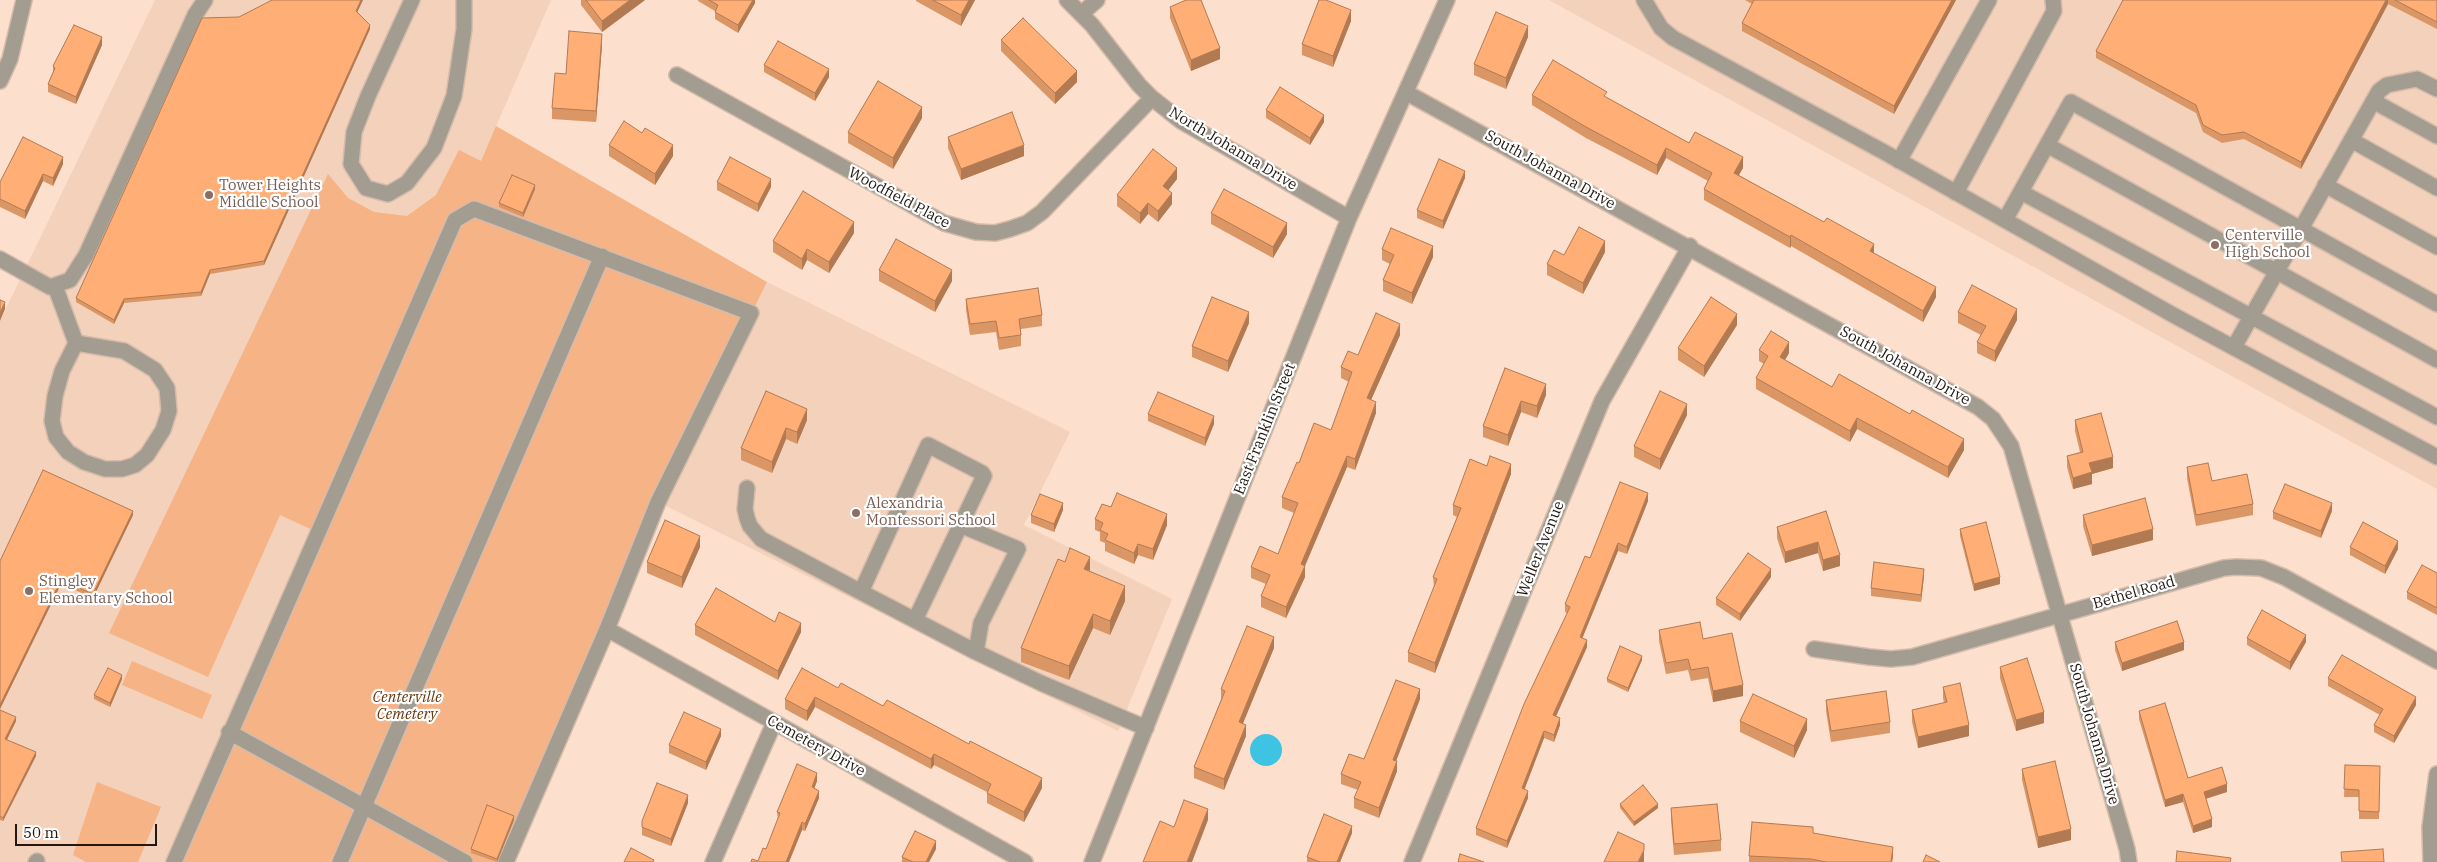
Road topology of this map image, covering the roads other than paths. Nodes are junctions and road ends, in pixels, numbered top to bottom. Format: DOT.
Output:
graph roads {
  1 [pos="24,0"];
  2 [pos="205,0"];
  3 [pos="412,0"];
  4 [pos="464,0"];
  5 [pos="1067,0"];
  6 [pos="1097,0"];
  7 [pos="1447,0"];
  8 [pos="1644,0"];
  9 [pos="1989,0"];
  10 [pos="2053,0"];
  11 [pos="1081,14"];
  12 [pos="677,75"];
  13 [pos="0,81"];
  14 [pos="2437,89"];
  15 [pos="1407,93"];
  16 [pos="1152,98"];
  17 [pos="2373,101"];
  18 [pos="2437,136"];
  19 [pos="2351,140"];
  20 [pos="2048,145"];
  21 [pos="1899,161"];
  22 [pos="2325,185"];
  23 [pos="2437,188"];
  24 [pos="2021,192"];
  25 [pos="1956,193"];
  26 [pos="1349,218"];
  27 [pos="2005,220"];
  28 [pos="2301,230"];
  29 [pos="1690,246"];
  30 [pos="2437,247"];
  31 [pos="602,256"];
  32 [pos="0,259"];
  33 [pos="2277,271"];
  34 [pos="55,286"];
  35 [pos="2437,304"];
  36 [pos="2252,316"];
  37 [pos="76,343"];
  38 [pos="2234,346"];
  39 [pos="2437,360"];
  40 [pos="2437,417"];
  41 [pos="2437,458"];
  42 [pos="746,488"];
  43 [pos="960,525"];
  44 [pos="861,592"];
  45 [pos="2060,614"];
  46 [pos="915,620"];
  47 [pos="607,630"];
  48 [pos="1814,649"];
  49 [pos="976,652"];
  50 [pos="2437,661"];
  51 [pos="774,723"];
  52 [pos="1146,728"];
  53 [pos="229,732"];
  54 [pos="2437,774"];
  55 [pos="364,806"];
  56 [pos="174,862"];
  57 [pos="340,862"];
  58 [pos="465,862"];
  59 [pos="506,862"];
  60 [pos="713,862"];
  61 [pos="1025,862"];
  62 [pos="1092,862"];
  63 [pos="1412,862"];
  64 [pos="2129,862"];
  65 [pos="2431,862"];
  1 -- 13 [label="street"];
  2 -- 34 [label="street"];
  3 -- 4 [label="street"];
  5 -- 11 [label="street, North Johanna Drive"];
  6 -- 11 [label="street"];
  7 -- 15 [label="street, East Franklin Street"];
  8 -- 21 [label="street"];
  9 -- 21 [label="street"];
  10 -- 25 [label="street"];
  11 -- 16 [label="street, North Johanna Drive"];
  12 -- 16 [label="street, Woodfield Place"];
  14 -- 17 [label="street"];
  15 -- 26 [label="street, East Franklin Street"];
  15 -- 29 [label="street, South Johanna Drive"];
  16 -- 26 [label="street, North Johanna Drive"];
  17 -- 18 [label="street"];
  17 -- 19 [label="street"];
  19 -- 22 [label="street"];
  19 -- 23 [label="street"];
  20 -- 24 [label="street"];
  20 -- 28 [label="street"];
  20 -- 33 [label="street"];
  21 -- 25 [label="street"];
  22 -- 28 [label="street"];
  22 -- 30 [label="street"];
  24 -- 27 [label="street"];
  24 -- 36 [label="street"];
  25 -- 27 [label="street"];
  26 -- 52 [label="street, East Franklin Street"];
  27 -- 38 [label="street"];
  28 -- 33 [label="street"];
  28 -- 35 [label="street"];
  29 -- 45 [label="street, South Johanna Drive"];
  29 -- 63 [label="street, Weller Avenue"];
  31 -- 47 [label="street"];
  31 -- 53 [label="street"];
  31 -- 55 [label="street"];
  32 -- 34 [label="street"];
  33 -- 36 [label="street"];
  33 -- 39 [label="street"];
  34 -- 37 [label="street"];
  36 -- 38 [label="street"];
  36 -- 40 [label="street"];
  37 -- 37 [label="street"];
  38 -- 41 [label="street"];
  42 -- 44 [label="street"];
  43 -- 44 [label="street"];
  43 -- 46 [label="street"];
  43 -- 49 [label="street"];
  44 -- 46 [label="street"];
  45 -- 48 [label="street, Bethel Road"];
  45 -- 50 [label="street, Bethel Road"];
  45 -- 64 [label="street, South Johanna Drive"];
  46 -- 49 [label="street"];
  47 -- 51 [label="street, Cemetery Drive"];
  47 -- 59 [label="street"];
  49 -- 52 [label="street"];
  51 -- 60 [label="street"];
  51 -- 61 [label="street, Cemetery Drive"];
  52 -- 62 [label="street, East Franklin Street"];
  53 -- 55 [label="street"];
  53 -- 56 [label="street"];
  54 -- 65 [label="street"];
  55 -- 57 [label="street"];
  55 -- 58 [label="street"];
}
